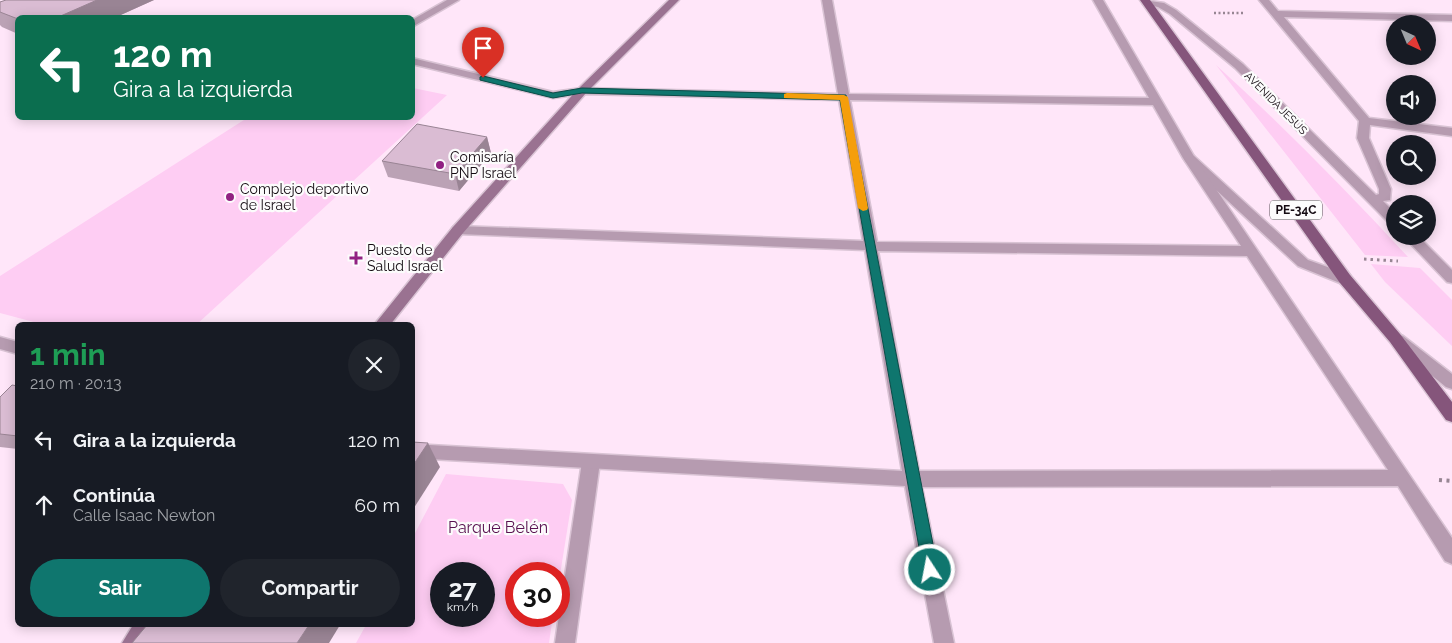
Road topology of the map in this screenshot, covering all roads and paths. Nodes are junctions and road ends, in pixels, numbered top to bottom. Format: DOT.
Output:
graph roads {
  1 [pos="454,0"];
  2 [pos="674,0"];
  3 [pos="827,0"];
  4 [pos="1098,0"];
  5 [pos="1264,0"];
  6 [pos="1145,1"];
  7 [pos="1174,12"];
  8 [pos="1275,14"];
  9 [pos="1452,18"];
  10 [pos="415,22"];
  11 [pos="415,62"];
  12 [pos="582,91"];
  13 [pos="844,97"];
  14 [pos="1158,102"];
  15 [pos="1365,121"];
  16 [pos="1452,132"];
  17 [pos="1189,158"];
  18 [pos="1374,199"];
  19 [pos="1386,211"];
  20 [pos="458,230"];
  21 [pos="1419,245"];
  22 [pos="870,246"];
  23 [pos="1251,251"];
  24 [pos="1358,258"];
  25 [pos="1398,261"];
  26 [pos="1345,278"];
  27 [pos="1452,278"];
  28 [pos="384,322"];
  29 [pos="1395,338"];
  30 [pos="0,343"];
  31 [pos="15,347"];
  32 [pos="1452,382"];
  33 [pos="1452,415"];
  34 [pos="415,452"];
  35 [pos="591,462"];
  36 [pos="912,478"];
  37 [pos="1403,478"];
  38 [pos="1452,555"];
  39 [pos="144,627"];
  40 [pos="132,643"];
  41 [pos="565,643"];
  42 [pos="944,643"];
  1 -- 10 [label="street"];
  2 -- 12 [label="street"];
  3 -- 13 [label="street"];
  4 -- 14 [label="street"];
  5 -- 8 [label="street"];
  6 -- 7 [label="street, AVENIDA JESÚS"];
  6 -- 26 [label="main road, PE-34C"];
  7 -- 8 [label="path"];
  7 -- 18 [label="street, AVENIDA JESÚS"];
  8 -- 9 [label="street"];
  8 -- 15 [label="street"];
  11 -- 12 [label="street"];
  12 -- 13 [label="street"];
  12 -- 20 [label="street"];
  13 -- 14 [label="street"];
  13 -- 22 [label="street"];
  14 -- 17 [label="street"];
  15 -- 16 [label="street"];
  15 -- 18 [label="street"];
  17 -- 23 [label="street"];
  17 -- 26 [label="street"];
  18 -- 19 [label="street, AVENIDA JESÚS"];
  20 -- 22 [label="street"];
  20 -- 28 [label="street"];
  21 -- 27 [label="street"];
  22 -- 23 [label="street"];
  22 -- 36 [label="street"];
  23 -- 37 [label="street"];
  24 -- 25 [label="path"];
  26 -- 29 [label="main road, PE-34C"];
  29 -- 32 [label="street"];
  29 -- 33 [label="main road, PE-34C"];
  30 -- 31 [label="street"];
  34 -- 35 [label="street"];
  35 -- 36 [label="street"];
  35 -- 41 [label="street"];
  36 -- 37 [label="street"];
  36 -- 42 [label="street"];
  37 -- 38 [label="street"];
  39 -- 40 [label="street"];
}
